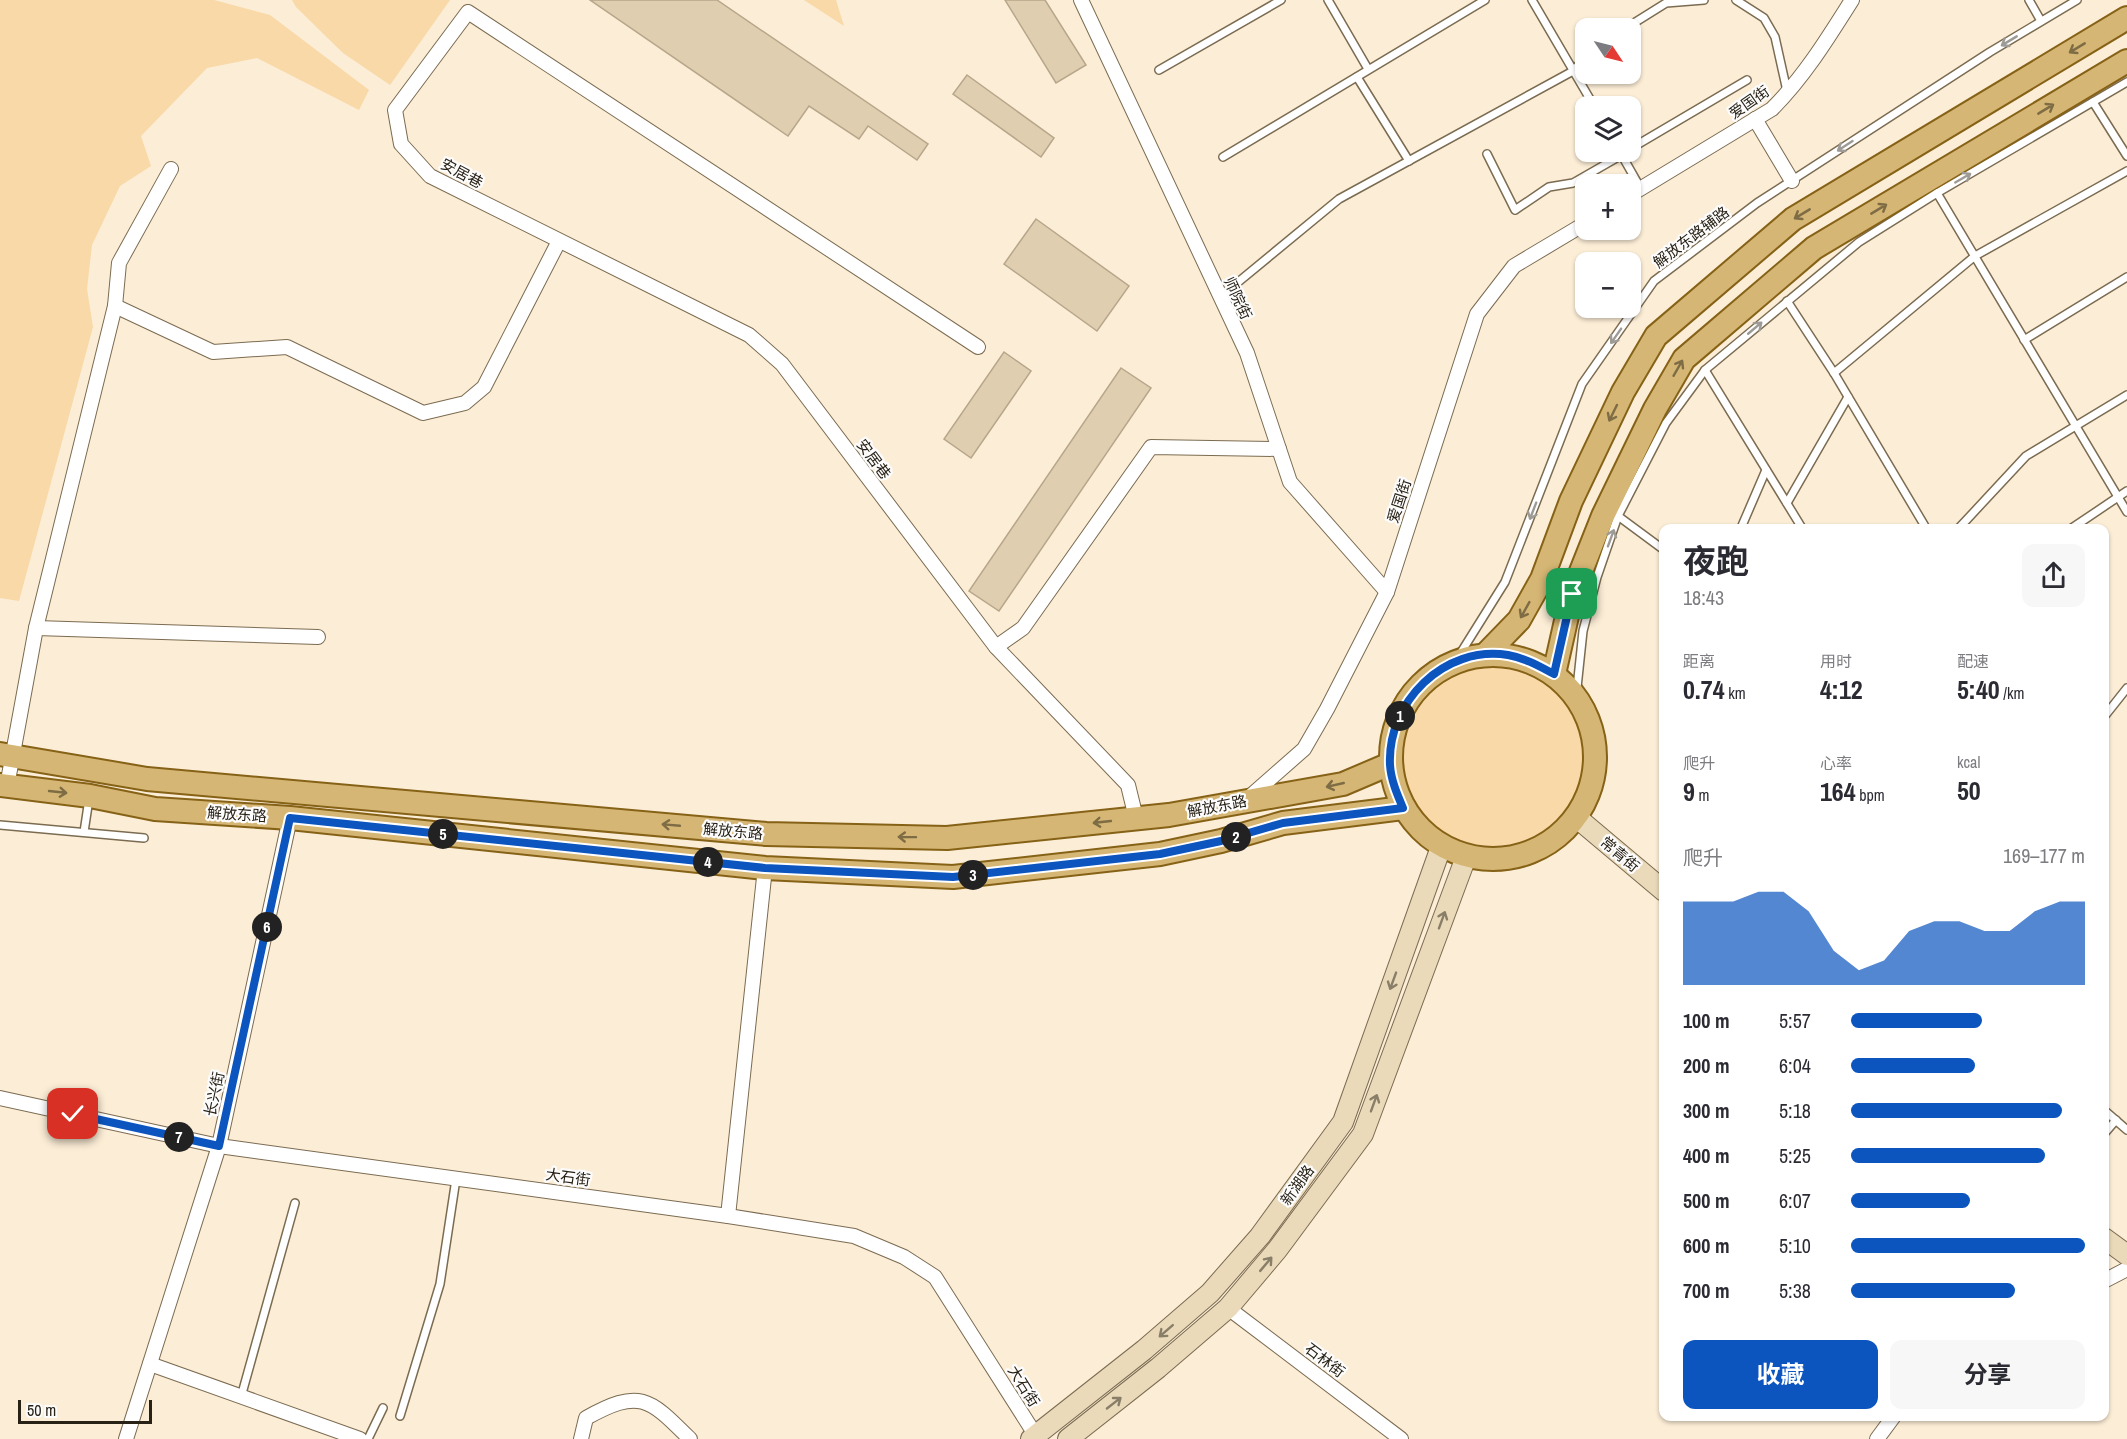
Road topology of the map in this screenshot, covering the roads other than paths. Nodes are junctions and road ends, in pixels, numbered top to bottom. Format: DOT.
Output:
graph roads {
  1 [pos="1081,0"];
  2 [pos="1281,0"];
  3 [pos="1328,0"];
  4 [pos="1485,0"];
  5 [pos="1532,0"];
  6 [pos="1704,0"];
  7 [pos="1736,0"];
  8 [pos="1852,0"];
  9 [pos="2030,0"];
  10 [pos="2077,0"];
  11 [pos="2127,18"];
  12 [pos="1641,19"];
  13 [pos="2042,21"];
  14 [pos="2127,61"];
  15 [pos="1368,69"];
  16 [pos="1159,70"];
  17 [pos="1573,71"];
  18 [pos="1358,77"];
  19 [pos="1747,81"];
  20 [pos="2127,82"];
  21 [pos="1788,93"];
  22 [pos="1588,96"];
  23 [pos="2093,102"];
  24 [pos="1755,119"];
  25 [pos="1641,143"];
  26 [pos="1487,154"];
  27 [pos="2127,156"];
  28 [pos="1223,157"];
  29 [pos="1409,161"];
  30 [pos="1607,162"];
  31 [pos="171,169"];
  32 [pos="2127,171"];
  33 [pos="1792,181"];
  34 [pos="1641,189"];
  35 [pos="1937,193"];
  36 [pos="1575,230"];
  37 [pos="559,241"];
  38 [pos="1975,256"];
  39 [pos="2127,277"];
  40 [pos="1220,297"];
  41 [pos="1787,301"];
  42 [pos="115,306"];
  43 [pos="2024,340"];
  44 [pos="978,347"];
  45 [pos="1705,370"];
  46 [pos="1834,373"];
  47 [pos="2127,395"];
  48 [pos="1848,397"];
  49 [pos="2075,427"];
  50 [pos="1279,449"];
  51 [pos="1766,470"];
  52 [pos="2127,491"];
  53 [pos="2118,497"];
  54 [pos="1787,503"];
  55 [pos="2127,512"];
  56 [pos="1618,516"];
  57 [pos="1744,524"];
  58 [pos="1800,524"];
  59 [pos="1924,524"];
  60 [pos="1963,524"];
  61 [pos="2078,524"];
  62 [pos="1659,546"];
  63 [pos="1387,592"];
  64 [pos="36,628"];
  65 [pos="318,637"];
  66 [pos="996,647"];
  67 [pos="1486,654"];
  68 [pos="1455,662"];
  69 [pos="1554,674"];
  70 [pos="2127,688"];
  71 [pos="1576,697"];
  72 [pos="2109,711"];
  73 [pos="5,755"];
  74 [pos="1390,764"];
  75 [pos="3,786"];
  76 [pos="90,795"];
  77 [pos="1245,801"];
  78 [pos="1403,808"];
  79 [pos="1576,817"];
  80 [pos="290,818"];
  81 [pos="1136,818"];
  82 [pos="0,825"];
  83 [pos="84,832"];
  84 [pos="144,838"];
  85 [pos="1441,847"];
  86 [pos="1466,857"];
  87 [pos="765,868"];
  88 [pos="1659,887"];
  89 [pos="0,1098"];
  90 [pos="2109,1114"];
  91 [pos="2116,1120"];
  92 [pos="2109,1128"];
  93 [pos="2127,1130"];
  94 [pos="219,1146"];
  95 [pos="456,1179"];
  96 [pos="296,1203"];
  97 [pos="728,1216"];
  98 [pos="2109,1242"];
  99 [pos="2127,1255"];
  100 [pos="2127,1269"];
  101 [pos="2109,1278"];
  102 [pos="1228,1308"];
  103 [pos="150,1364"];
  104 [pos="241,1396"];
  105 [pos="383,1408"];
  106 [pos="400,1416"];
  107 [pos="1890,1421"];
  108 [pos="1035,1438"];
  109 [pos="126,1439"];
  110 [pos="360,1439"];
  111 [pos="368,1439"];
  112 [pos="581,1439"];
  113 [pos="690,1439"];
  114 [pos="1068,1439"];
  115 [pos="1401,1439"];
  116 [pos="1877,1439"];
  1 -- 40 [label="street, 师院街"];
  2 -- 16 [label="lane"];
  3 -- 15 [label="lane"];
  4 -- 15 [label="lane"];
  5 -- 17 [label="lane"];
  6 -- 12 [label="lane"];
  7 -- 21 [label="lane"];
  8 -- 21 [label="street, 爱国街"];
  9 -- 13 [label="lane"];
  10 -- 13 [label="lane, 解放东路辅路"];
  11 -- 67 [label="main road, one-way"];
  13 -- 33 [label="lane, 解放东路辅路, one-way"];
  69 -- 14 [label="main road, one-way"];
  15 -- 18 [label="lane"];
  17 -- 22 [label="lane"];
  17 -- 29 [label="lane"];
  18 -- 28 [label="lane"];
  18 -- 29 [label="lane"];
  19 -- 25 [label="lane"];
  20 -- 23 [label="lane"];
  21 -- 24 [label="street, 爱国街"];
  23 -- 27 [label="lane"];
  35 -- 23 [label="lane, one-way"];
  24 -- 33 [label="street"];
  24 -- 34 [label="street, 爱国街"];
  26 -- 30 [label="lane"];
  29 -- 40 [label="lane"];
  31 -- 42 [label="street"];
  32 -- 38 [label="lane"];
  33 -- 68 [label="lane, 解放东路辅路, one-way"];
  35 -- 38 [label="lane"];
  35 -- 41 [label="lane"];
  36 -- 63 [label="street, 爱国街"];
  37 -- 42 [label="street"];
  37 -- 44 [label="street, 安居巷"];
  37 -- 66 [label="street, 安居巷"];
  38 -- 43 [label="lane"];
  38 -- 46 [label="lane"];
  39 -- 43 [label="lane"];
  40 -- 50 [label="street, 师院街"];
  45 -- 41 [label="lane, one-way"];
  41 -- 46 [label="lane"];
  42 -- 64 [label="street"];
  43 -- 49 [label="lane"];
  45 -- 51 [label="lane"];
  45 -- 56 [label="lane"];
  46 -- 48 [label="lane"];
  47 -- 49 [label="lane"];
  48 -- 54 [label="lane"];
  48 -- 59 [label="lane"];
  49 -- 53 [label="lane"];
  49 -- 60 [label="lane"];
  50 -- 63 [label="street, 师院街"];
  50 -- 66 [label="street"];
  51 -- 54 [label="lane"];
  51 -- 57 [label="lane"];
  52 -- 53 [label="lane"];
  53 -- 55 [label="lane"];
  53 -- 61 [label="lane"];
  54 -- 58 [label="lane"];
  56 -- 62 [label="lane"];
  71 -- 56 [label="lane, one-way"];
  63 -- 77 [label="street, 爱国街"];
  64 -- 65 [label="street"];
  64 -- 73 [label="street"];
  66 -- 81 [label="street, 安居巷"];
  67 -- 68 [label="main road"];
  67 -- 69 [label="main road"];
  68 -- 74 [label="main road"];
  69 -- 71 [label="main road"];
  70 -- 72 [label="lane"];
  71 -- 79 [label="main road"];
  73 -- 75 [label="street"];
  81 -- 73 [label="main road, 解放东路, one-way"];
  74 -- 77 [label="main road, 解放东路, one-way"];
  74 -- 78 [label="main road"];
  75 -- 76 [label="main road, 解放东路, one-way"];
  76 -- 80 [label="main road, 解放东路"];
  76 -- 83 [label="lane"];
  77 -- 81 [label="main road, 解放东路"];
  78 -- 85 [label="main road"];
  78 -- 87 [label="main road, 解放东路"];
  79 -- 86 [label="main road"];
  79 -- 88 [label="main road, 常青街"];
  80 -- 87 [label="main road, 解放东路"];
  80 -- 94 [label="street, 长兴街"];
  82 -- 83 [label="lane"];
  83 -- 84 [label="lane"];
  85 -- 86 [label="main road"];
  85 -- 108 [label="main road, 新湖路, one-way"];
  102 -- 86 [label="main road, 新湖路, one-way"];
  87 -- 97 [label="street"];
  89 -- 94 [label="street, 大石街"];
  90 -- 91 [label="lane"];
  91 -- 92 [label="lane"];
  91 -- 93 [label="lane"];
  94 -- 95 [label="street, 大石街"];
  94 -- 103 [label="street, 长兴街"];
  95 -- 97 [label="street, 大石街"];
  95 -- 106 [label="lane"];
  96 -- 104 [label="lane"];
  97 -- 108 [label="street, 大石街"];
  98 -- 99 [label="main road"];
  100 -- 101 [label="street"];
  114 -- 102 [label="main road, 新湖路, one-way"];
  102 -- 115 [label="street, 石林街"];
  103 -- 104 [label="street"];
  103 -- 109 [label="street, 长兴街"];
  104 -- 110 [label="street"];
  105 -- 111 [label="lane"];
  107 -- 116 [label="street"];
  112 -- 113 [label="street"];
}
